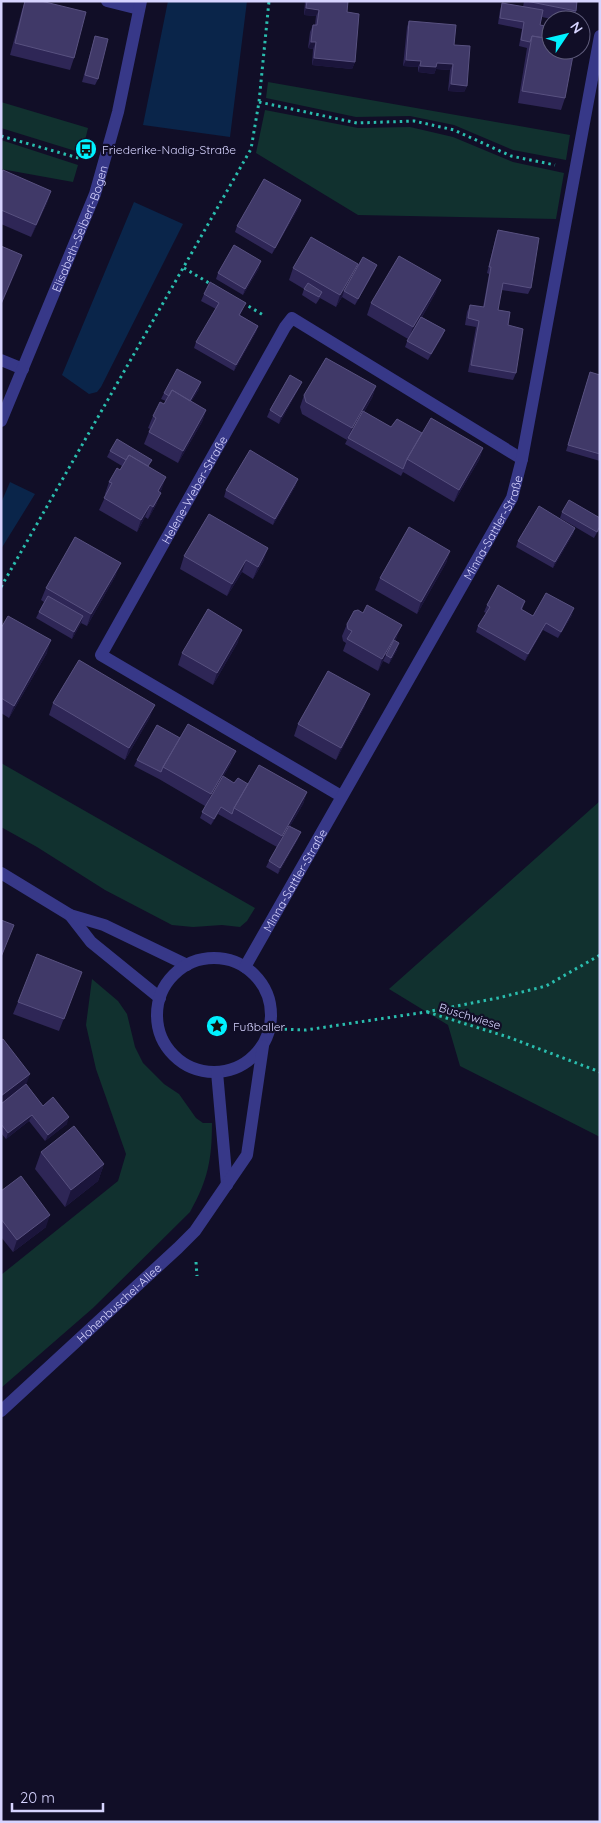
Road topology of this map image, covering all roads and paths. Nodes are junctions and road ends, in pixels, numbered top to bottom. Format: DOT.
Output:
graph roads {
  1 [pos="106,1"];
  2 [pos="269,1"];
  3 [pos="140,5"];
  4 [pos="600,36"];
  5 [pos="259,102"];
  6 [pos="1,136"];
  7 [pos="104,165"];
  8 [pos="576,169"];
  9 [pos="184,268"];
  10 [pos="218,288"];
  11 [pos="243,303"];
  12 [pos="285,327"];
  13 [pos="1,360"];
  14 [pos="23,369"];
  15 [pos="1,421"];
  16 [pos="522,459"];
  17 [pos="1,587"];
  18 [pos="341,796"];
  19 [pos="1,873"];
  20 [pos="70,915"];
  21 [pos="600,955"];
  22 [pos="187,965"];
  23 [pos="244,967"];
  24 [pos="160,998"];
  25 [pos="426,1012"];
  26 [pos="270,1029"];
  27 [pos="263,1046"];
  28 [pos="217,1072"];
  29 [pos="600,1072"];
  30 [pos="227,1185"];
  31 [pos="1,1411"];
  1 -- 3 [label="street"];
  2 -- 5 [label="path"];
  3 -- 7 [label="street, Elisabeth-Selbert-Bogen"];
  4 -- 8 [label="street, Minna-Sattler-Straße"];
  5 -- 8 [label="path"];
  5 -- 9 [label="path"];
  6 -- 7 [label="path"];
  7 -- 14 [label="street, Elisabeth-Selbert-Bogen"];
  8 -- 16 [label="street, Minna-Sattler-Straße"];
  9 -- 10 [label="path"];
  9 -- 17 [label="path"];
  11 -- 12 [label="path"];
  12 -- 16 [label="street"];
  12 -- 18 [label="street, Helene-Weber-Straße"];
  13 -- 14 [label="street"];
  14 -- 15 [label="street, Elisabeth-Selbert-Bogen"];
  16 -- 18 [label="street, Minna-Sattler-Straße"];
  18 -- 23 [label="street, Minna-Sattler-Straße"];
  19 -- 20 [label="street"];
  20 -- 22 [label="street"];
  20 -- 24 [label="street"];
  21 -- 25 [label="path"];
  22 -- 23 [label="street"];
  22 -- 24 [label="street"];
  23 -- 26 [label="street"];
  24 -- 28 [label="street"];
  25 -- 26 [label="path, Buschwiese"];
  25 -- 29 [label="path, Buschwiese"];
  26 -- 27 [label="street"];
  27 -- 28 [label="street"];
  27 -- 30 [label="street, Hohenbuschei-Allee"];
  28 -- 30 [label="street"];
  30 -- 31 [label="street, Hohenbuschei-Allee"];
}
